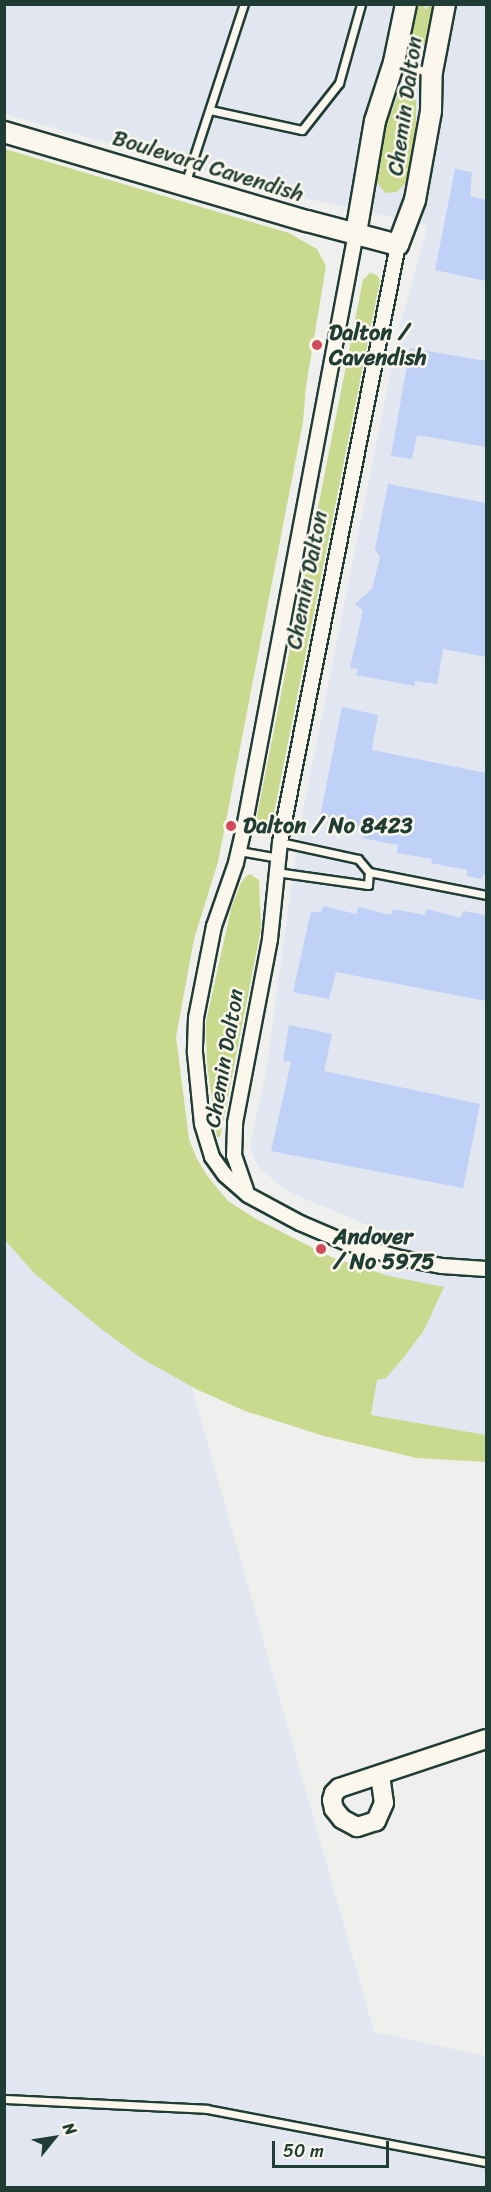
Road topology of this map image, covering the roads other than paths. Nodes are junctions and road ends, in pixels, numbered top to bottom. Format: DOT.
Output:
graph roads {
  1 [pos="244,4"];
  2 [pos="361,4"];
  3 [pos="406,4"];
  4 [pos="445,4"];
  5 [pos="394,62"];
  6 [pos="432,72"];
  7 [pos="210,110"];
  8 [pos="4,132"];
  9 [pos="186,184"];
  10 [pos="356,233"];
  11 [pos="398,244"];
  12 [pos="280,842"];
  13 [pos="239,850"];
  14 [pos="276,865"];
  15 [pos="369,872"];
  16 [pos="486,895"];
  17 [pos="248,1195"];
  18 [pos="486,1269"];
  19 [pos="486,1739"];
  20 [pos="380,1775"];
  21 [pos="4,2099"];
  22 [pos="486,2162"];
  1 -- 7 [label="lane"];
  2 -- 7 [label="lane"];
  3 -- 5 [label="main road, Chemin Dalton"];
  4 -- 6 [label="main road, Chemin Dalton"];
  5 -- 6 [label="lane"];
  5 -- 10 [label="main road, Chemin Dalton"];
  6 -- 11 [label="main road, Chemin Dalton"];
  7 -- 9 [label="lane"];
  8 -- 9 [label="main road, Boulevard Cavendish"];
  9 -- 10 [label="main road, Boulevard Cavendish"];
  10 -- 11 [label="main road, Boulevard Cavendish"];
  10 -- 13 [label="street, Chemin Dalton"];
  11 -- 12 [label="street, Chemin Dalton"];
  12 -- 14 [label="street, Chemin Dalton"];
  12 -- 15 [label="lane"];
  13 -- 14 [label="lane"];
  13 -- 17 [label="street, Chemin Dalton"];
  14 -- 15 [label="lane"];
  14 -- 17 [label="street, Chemin Dalton"];
  15 -- 16 [label="lane"];
  17 -- 18 [label="street"];
  19 -- 20 [label="street"];
  21 -- 22 [label="lane"];
}
